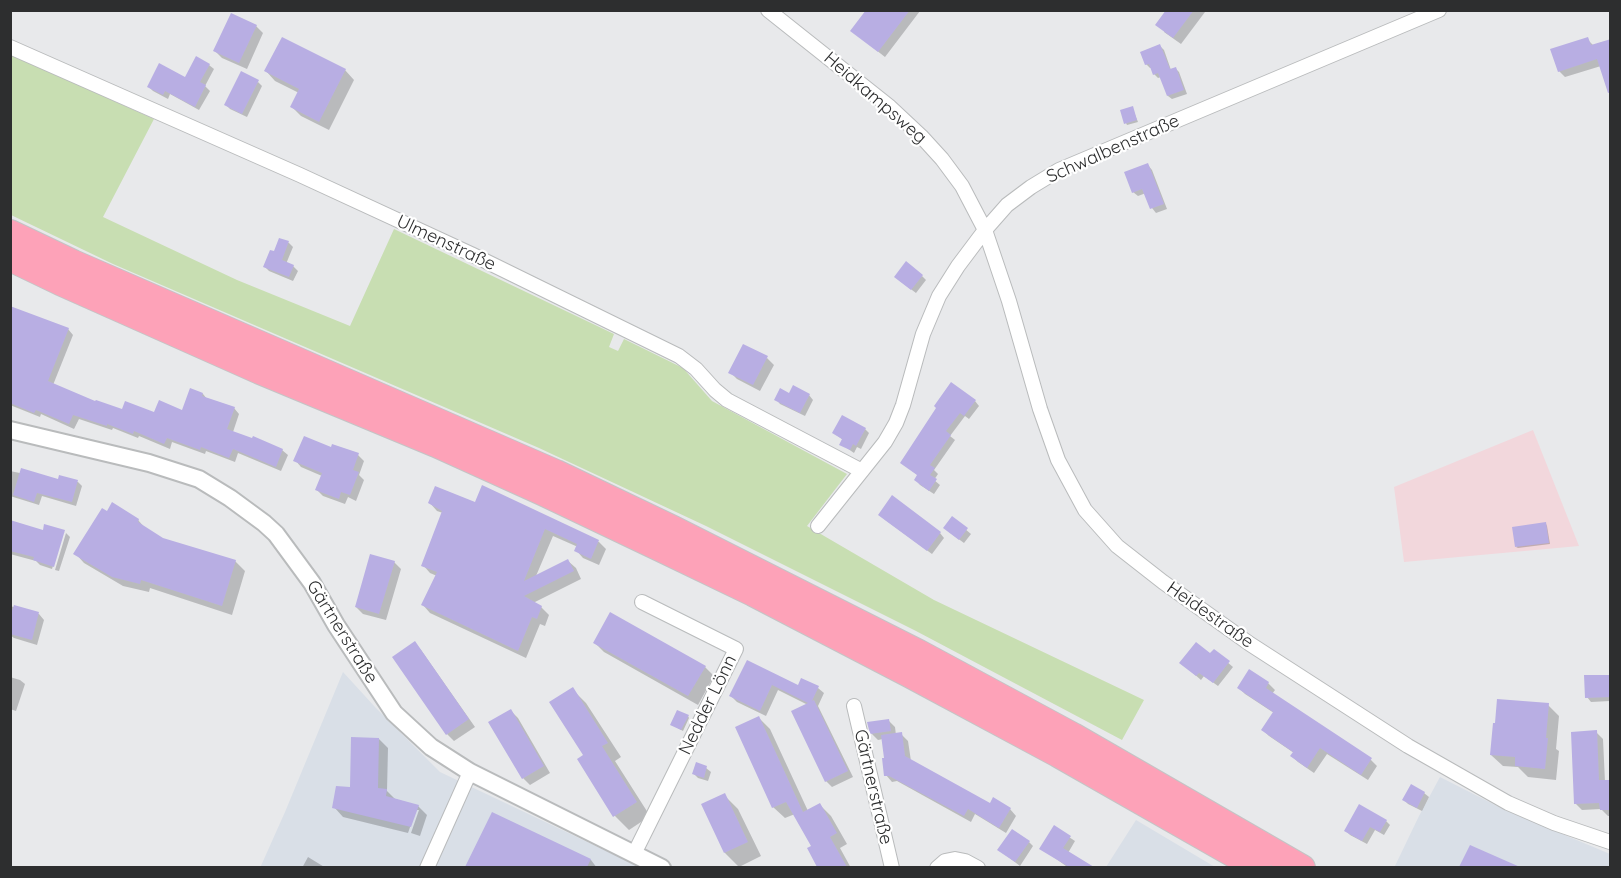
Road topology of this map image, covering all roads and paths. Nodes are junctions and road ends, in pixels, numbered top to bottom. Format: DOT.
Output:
graph roads {
  1 [pos="768,10"];
  2 [pos="1439,10"];
  3 [pos="10,47"];
  4 [pos="985,230"];
  5 [pos="10,233"];
  6 [pos="10,258"];
  7 [pos="10,430"];
  8 [pos="862,471"];
  9 [pos="818,526"];
  10 [pos="642,602"];
  11 [pos="854,706"];
  12 [pos="470,772"];
  13 [pos="1611,842"];
  14 [pos="634,854"];
  15 [pos="427,867"];
  16 [pos="662,867"];
  17 [pos="891,867"];
  18 [pos="937,867"];
  19 [pos="978,867"];
  20 [pos="1258,867"];
  21 [pos="1302,867"];
  1 -- 4 [label="street, Heidkampsweg"];
  2 -- 4 [label="street, Schwalbenstraße"];
  3 -- 8 [label="street, Ulmenstraße"];
  4 -- 8 [label="street, Schwalbenstraße"];
  4 -- 13 [label="street, Heidestraße"];
  5 -- 21 [label="highway"];
  6 -- 20 [label="highway"];
  7 -- 12 [label="street, Gärtnerstraße"];
  8 -- 9 [label="street, Schwalbenstraße"];
  10 -- 14 [label="street, Nedder Lönn"];
  11 -- 17 [label="street, Gärtnerstraße"];
  12 -- 14 [label="street, Gärtnerstraße"];
  12 -- 15 [label="street"];
  14 -- 16 [label="street, Gärtnerstraße"];
  18 -- 19 [label="street"];
}
